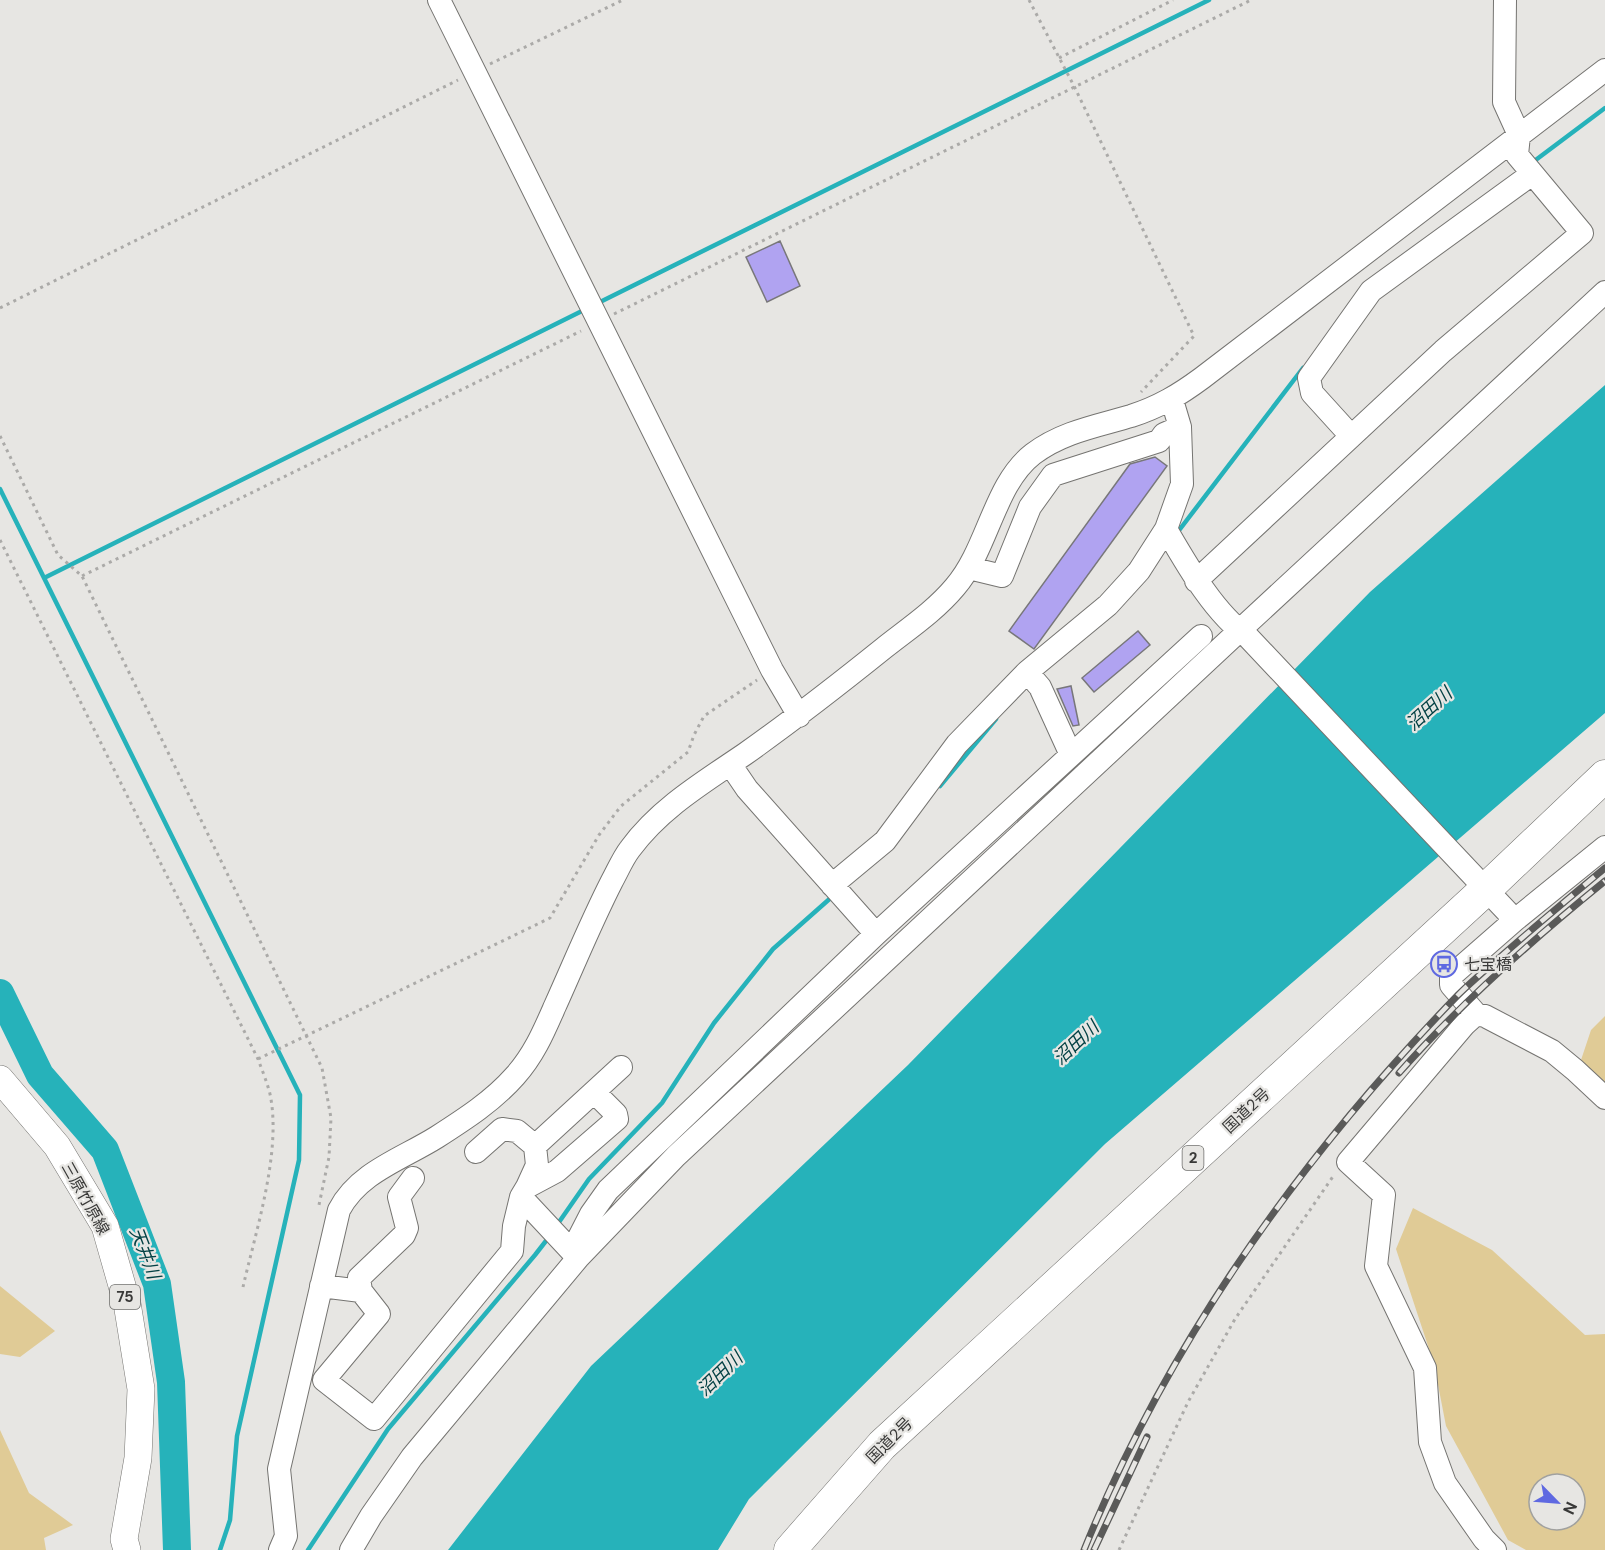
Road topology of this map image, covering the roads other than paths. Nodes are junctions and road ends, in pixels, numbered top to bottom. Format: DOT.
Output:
graph roads {
  1 [pos="439,0"];
  2 [pos="1505,0"];
  3 [pos="1605,70"];
  4 [pos="1518,145"];
  5 [pos="1532,174"];
  6 [pos="1605,292"];
  7 [pos="1172,400"];
  8 [pos="1179,427"];
  9 [pos="1352,436"];
  10 [pos="1166,529"];
  11 [pos="969,568"];
  12 [pos="1196,581"];
  13 [pos="1243,634"];
  14 [pos="1201,636"];
  15 [pos="1027,672"];
  16 [pos="799,716"];
  17 [pos="1071,755"];
  18 [pos="730,764"];
  19 [pos="1605,776"];
  20 [pos="1605,847"];
  21 [pos="1477,881"];
  22 [pos="832,885"];
  23 [pos="1515,920"];
  24 [pos="876,934"];
  25 [pos="1476,1014"];
  26 [pos="621,1067"];
  27 [pos="0,1079"];
  28 [pos="595,1093"];
  29 [pos="1605,1098"];
  30 [pos="536,1146"];
  31 [pos="477,1152"];
  32 [pos="412,1178"];
  33 [pos="524,1192"];
  34 [pos="575,1254"];
  35 [pos="321,1286"];
  36 [pos="361,1291"];
  37 [pos="127,1550"];
  38 [pos="280,1550"];
  39 [pos="351,1550"];
  40 [pos="790,1550"];
  41 [pos="1495,1550"];
  1 -- 16 [label="street"];
  2 -- 4 [label="street"];
  3 -- 4 [label="street"];
  4 -- 5 [label="street"];
  4 -- 7 [label="street"];
  5 -- 9 [label="street"];
  5 -- 9 [label="street"];
  6 -- 13 [label="street"];
  7 -- 8 [label="street"];
  7 -- 11 [label="street"];
  8 -- 10 [label="street"];
  8 -- 11 [label="street"];
  9 -- 12 [label="street"];
  10 -- 12 [label="street"];
  10 -- 15 [label="street"];
  11 -- 16 [label="street"];
  12 -- 13 [label="street"];
  13 -- 21 [label="street"];
  13 -- 34 [label="street"];
  14 -- 17 [label="street"];
  15 -- 17 [label="street"];
  15 -- 22 [label="street"];
  16 -- 18 [label="street"];
  17 -- 24 [label="street"];
  18 -- 22 [label="street"];
  18 -- 35 [label="street"];
  19 -- 21 [label="highway, 国道2号 / 2"];
  20 -- 23 [label="street"];
  21 -- 23 [label="street"];
  21 -- 40 [label="highway, 国道2号 / 2"];
  22 -- 24 [label="street"];
  23 -- 25 [label="street"];
  24 -- 34 [label="street"];
  25 -- 29 [label="street"];
  25 -- 41 [label="street"];
  26 -- 28 [label="street"];
  27 -- 37 [label="main road, 三原竹原線 / 75"];
  28 -- 30 [label="street"];
  28 -- 33 [label="street"];
  30 -- 31 [label="street"];
  30 -- 33 [label="street"];
  32 -- 36 [label="street"];
  33 -- 34 [label="street"];
  33 -- 36 [label="street"];
  34 -- 39 [label="street"];
  35 -- 36 [label="street"];
  35 -- 38 [label="street"];
}
